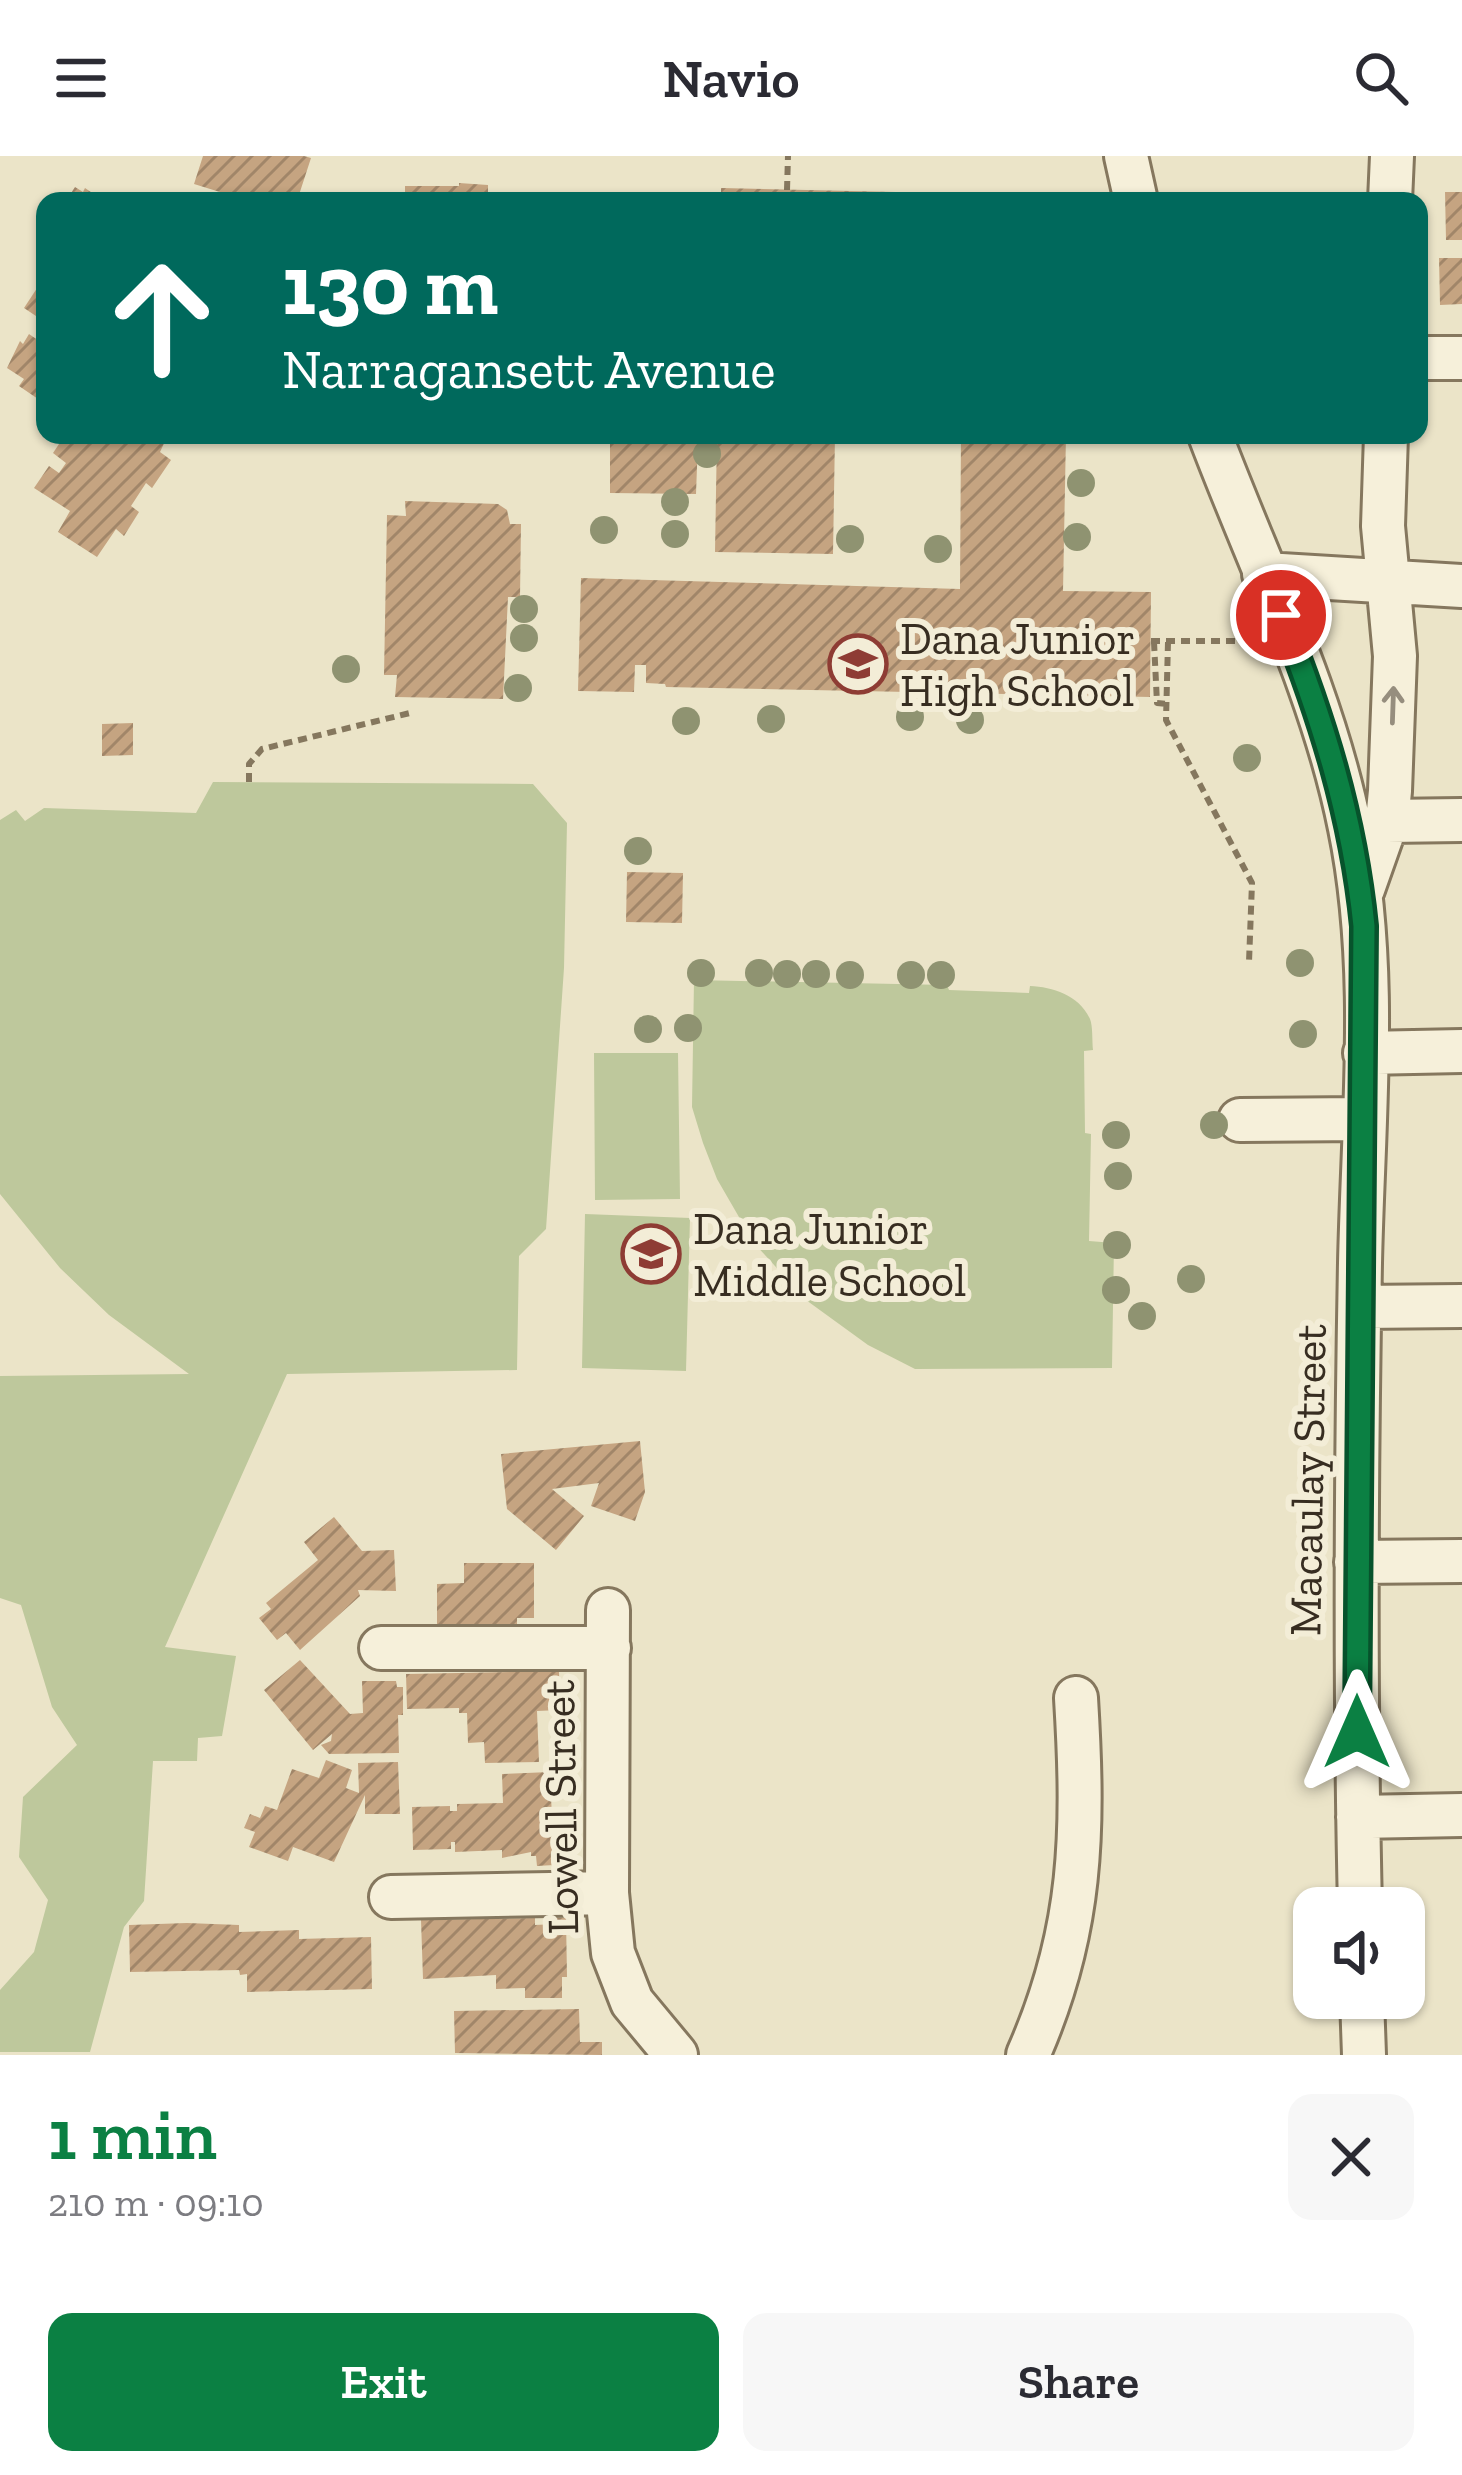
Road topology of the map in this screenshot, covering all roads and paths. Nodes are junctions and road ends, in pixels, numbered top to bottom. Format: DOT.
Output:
graph roads {
  1 [pos="1126,156"];
  2 [pos="1392,156"];
  3 [pos="788,158"];
  4 [pos="788,190"];
  5 [pos="1134,192"];
  6 [pos="1390,192"];
  7 [pos="1428,358"];
  8 [pos="1462,358"];
  9 [pos="1213,444"];
  10 [pos="1386,444"];
  11 [pos="1264,574"];
  12 [pos="1388,584"];
  13 [pos="1462,586"];
  14 [pos="1237,641"];
  15 [pos="1168,642"];
  16 [pos="1167,704"];
  17 [pos="410,712"];
  18 [pos="249,782"];
  19 [pos="1462,820"];
  20 [pos="1388,821"];
  21 [pos="1361,896"];
  22 [pos="1250,962"];
  23 [pos="1462,1051"];
  24 [pos="1365,1053"];
  25 [pos="1363,1119"];
  26 [pos="1240,1120"];
  27 [pos="1462,1306"];
  28 [pos="1360,1307"];
  29 [pos="1462,1561"];
  30 [pos="1357,1562"];
  31 [pos="381,1648"];
  32 [pos="1076,1698"];
  33 [pos="1462,1815"];
  34 [pos="1358,1817"];
  35 [pos="1360,1887"];
  36 [pos="607,1893"];
  37 [pos="391,1897"];
  38 [pos="1363,2019"];
  39 [pos="676,2055"];
  40 [pos="1028,2055"];
  41 [pos="1364,2055"];
  1 -- 5 [label="street"];
  2 -- 6 [label="street"];
  3 -- 4 [label="path"];
  7 -- 8 [label="street"];
  9 -- 11 [label="street"];
  10 -- 12 [label="street"];
  11 -- 12 [label="street"];
  11 -- 21 [label="street"];
  12 -- 13 [label="street"];
  20 -- 12 [label="street, one-way"];
  14 -- 15 [label="path"];
  15 -- 16 [label="path"];
  15 -- 16 [label="path"];
  16 -- 22 [label="path"];
  17 -- 18 [label="path"];
  19 -- 20 [label="street"];
  20 -- 21 [label="street"];
  21 -- 24 [label="street, Macaulay Street"];
  23 -- 24 [label="street"];
  24 -- 25 [label="street, Macaulay Street"];
  25 -- 26 [label="street"];
  25 -- 28 [label="street, Macaulay Street"];
  27 -- 28 [label="street"];
  28 -- 30 [label="street, Macaulay Street"];
  29 -- 30 [label="street"];
  30 -- 34 [label="street, Macaulay Street"];
  31 -- 36 [label="street, Lowell Street"];
  32 -- 40 [label="street"];
  33 -- 34 [label="street"];
  34 -- 35 [label="street, Macaulay Street"];
  36 -- 37 [label="street"];
  36 -- 39 [label="street, Lowell Street"];
  38 -- 41 [label="street"];
}
